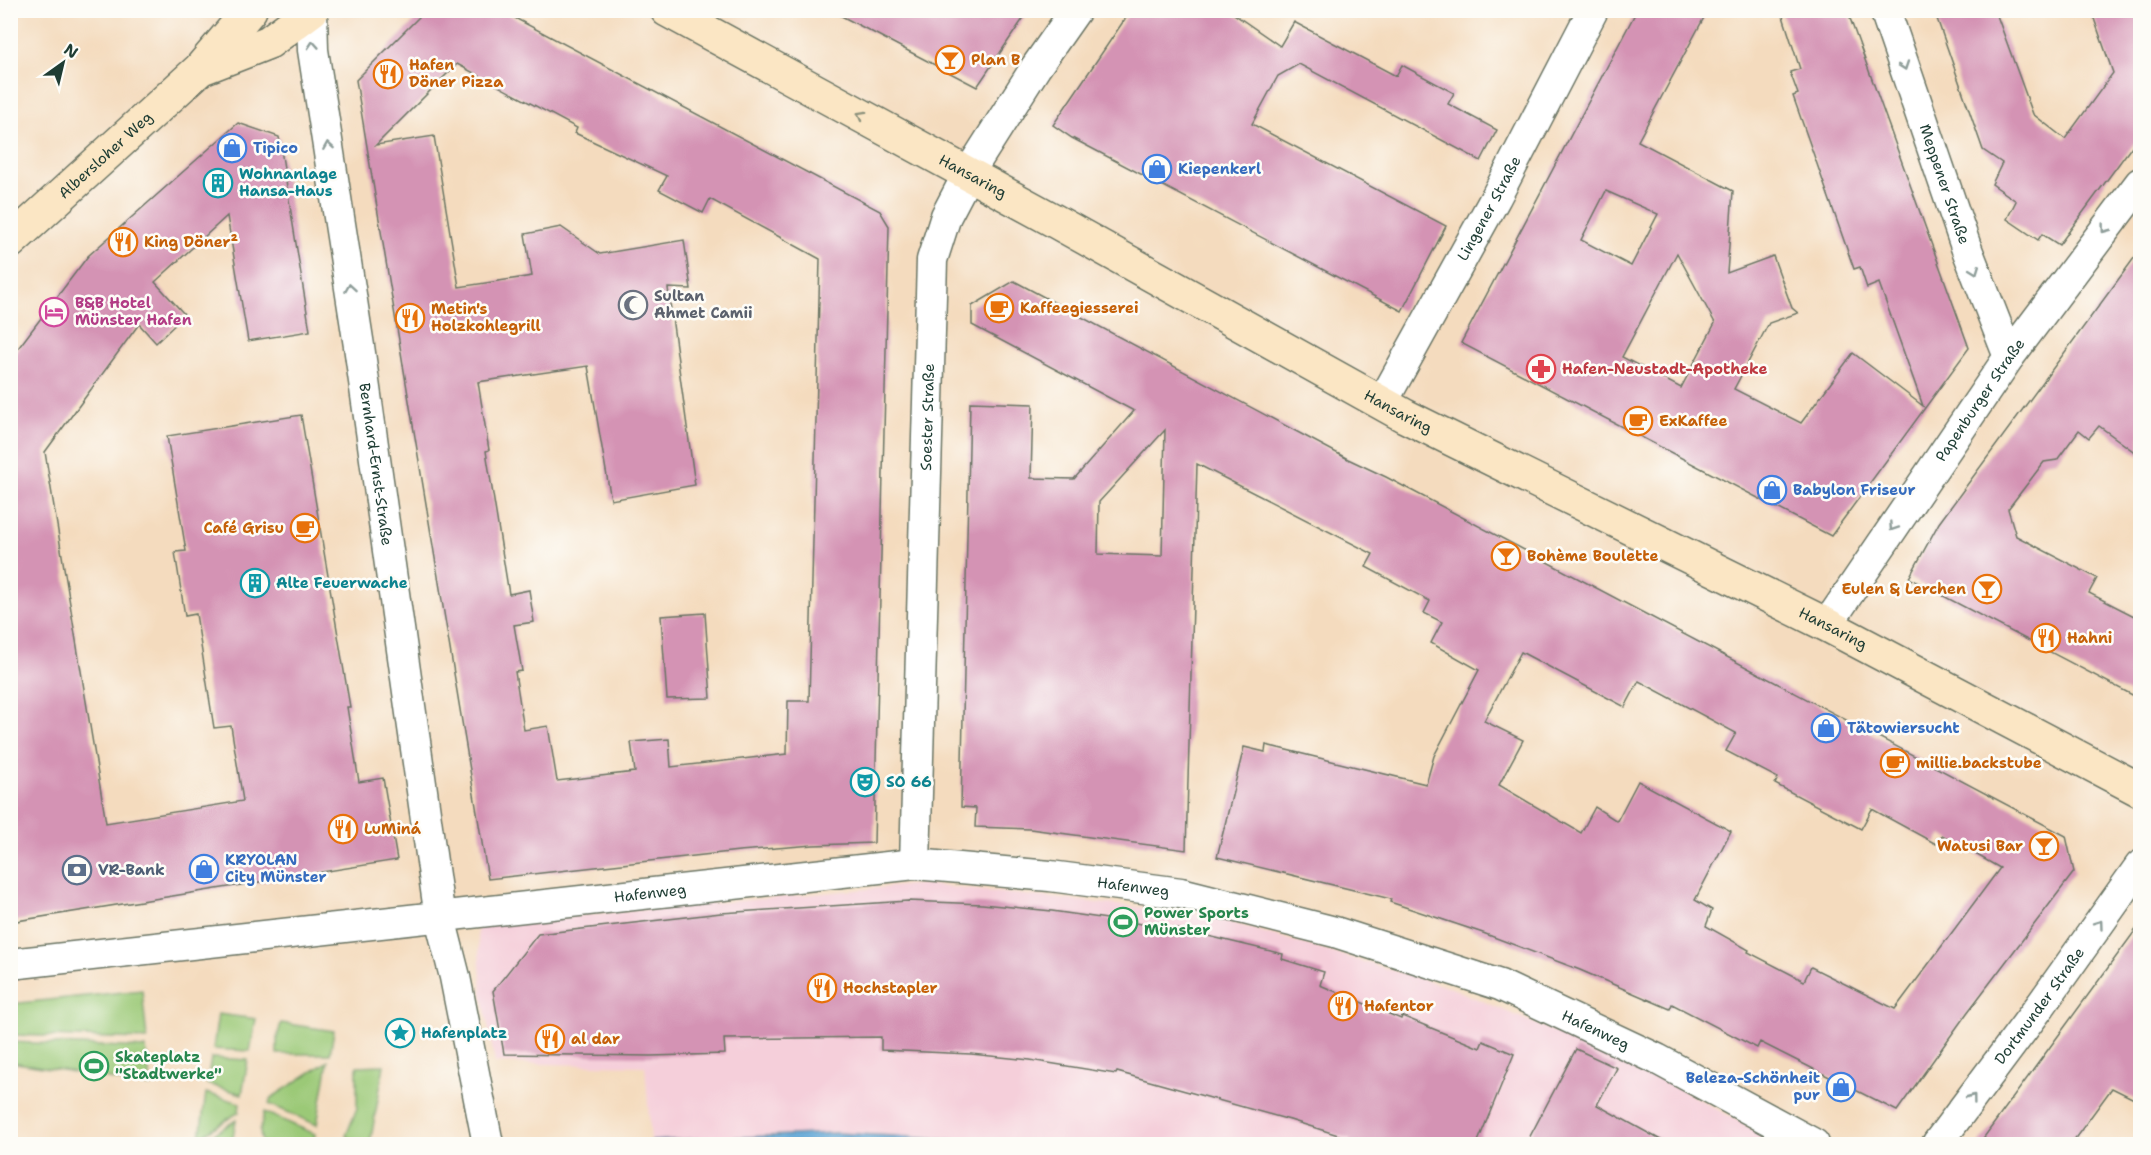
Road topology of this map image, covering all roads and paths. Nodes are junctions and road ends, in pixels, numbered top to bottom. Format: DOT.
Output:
graph roads {
  1 [pos="250,10"];
  2 [pos="667,10"];
  3 [pos="1076,10"];
  4 [pos="1593,10"];
  5 [pos="1885,10"];
  6 [pos="312,11"];
  7 [pos="200,69"];
  8 [pos="968,174"];
  9 [pos="2140,183"];
  10 [pos="10,242"];
  11 [pos="2009,357"];
  12 [pos="1382,404"];
  13 [pos="1827,625"];
  14 [pos="2140,790"];
  15 [pos="915,864"];
  16 [pos="2140,866"];
  17 [pos="440,918"];
  18 [pos="10,964"];
  19 [pos="488,1144"];
  20 [pos="1814,1144"];
  21 [pos="1936,1144"];
  1 -- 7 [label="main road, Albersloher Weg"];
  8 -- 2 [label="main road, Hansaring, one-way"];
  3 -- 8 [label="street, Soester Straße"];
  4 -- 12 [label="street, Lingener Straße"];
  5 -- 11 [label="street, Meppener Straße, one-way"];
  6 -- 7 [label="main road, Albersloher Weg"];
  17 -- 6 [label="street, Bernhard-Ernst-Straße, one-way"];
  7 -- 10 [label="main road, Albersloher Weg"];
  8 -- 12 [label="main road, Hansaring"];
  8 -- 15 [label="street, Soester Straße"];
  9 -- 11 [label="street, Papenburger Straße, one-way"];
  11 -- 13 [label="street, Papenburger Straße, one-way"];
  12 -- 13 [label="main road, Hansaring"];
  13 -- 14 [label="main road, Hansaring"];
  15 -- 17 [label="street, Hafenweg"];
  15 -- 20 [label="street, Hafenweg"];
  21 -- 16 [label="street, Dortmunder Straße, one-way"];
  17 -- 18 [label="street"];
  17 -- 19 [label="street, Bernhard-Ernst-Straße"];
}
